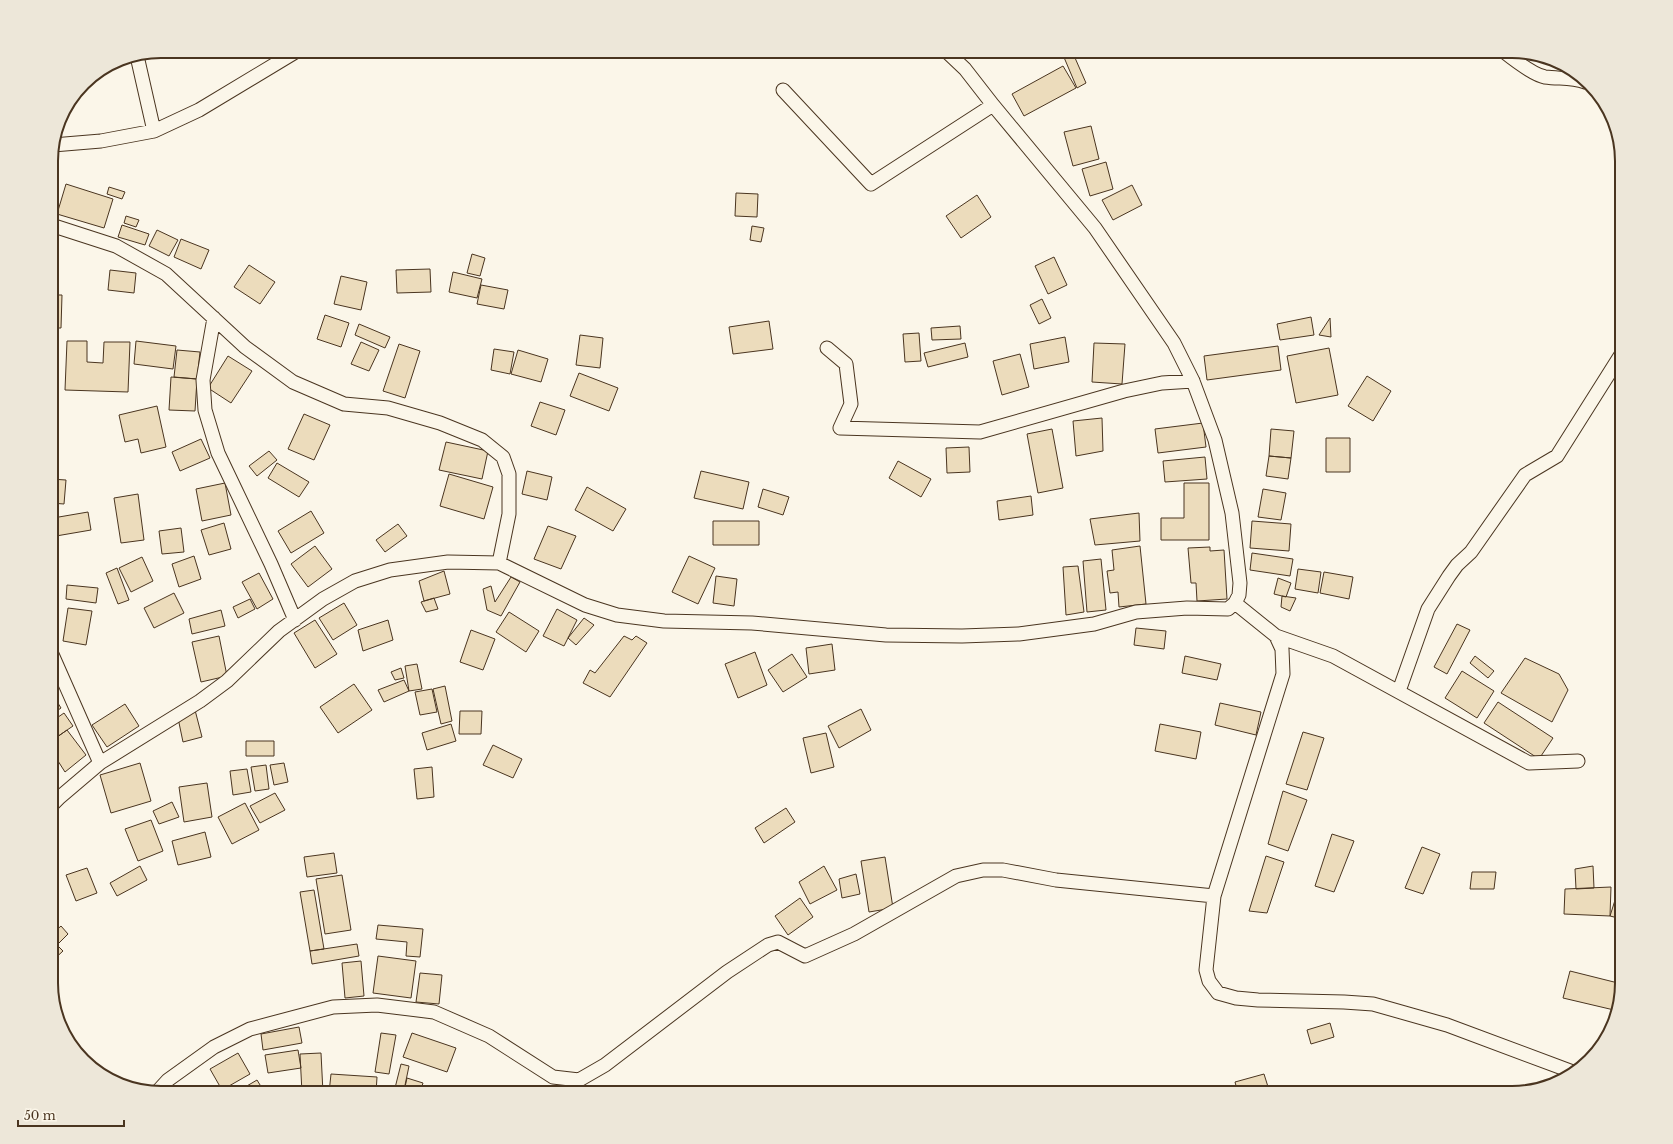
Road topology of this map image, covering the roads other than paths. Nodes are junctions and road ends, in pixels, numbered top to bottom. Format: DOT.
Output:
graph roads {
  1 [pos="285,58"];
  2 [pos="953,58"];
  3 [pos="1512,58"];
  4 [pos="138,61"];
  5 [pos="1573,78"];
  6 [pos="783,90"];
  7 [pos="992,105"];
  8 [pos="154,131"];
  9 [pos="60,144"];
  10 [pos="58,227"];
  11 [pos="214,318"];
  12 [pos="827,348"];
  13 [pos="1615,364"];
  14 [pos="1193,381"];
  15 [pos="499,563"];
  16 [pos="1235,603"];
  17 [pos="295,620"];
  18 [pos="1276,636"];
  19 [pos="58,668"];
  20 [pos="1398,691"];
  21 [pos="1578,761"];
  22 [pos="100,763"];
  23 [pos="58,799"];
  24 [pos="1214,896"];
  25 [pos="1567,1070"];
  26 [pos="162,1086"];
  1 -- 8 [label="street"];
  2 -- 7 [label="street"];
  3 -- 5 [label="street"];
  4 -- 8 [label="street"];
  6 -- 7 [label="street"];
  7 -- 14 [label="street"];
  8 -- 9 [label="street"];
  10 -- 11 [label="street"];
  11 -- 15 [label="street"];
  11 -- 17 [label="street"];
  12 -- 14 [label="street"];
  13 -- 20 [label="street"];
  14 -- 16 [label="street"];
  15 -- 16 [label="street"];
  15 -- 17 [label="street"];
  16 -- 18 [label="street"];
  17 -- 22 [label="street"];
  18 -- 20 [label="street"];
  18 -- 24 [label="street"];
  19 -- 22 [label="street"];
  20 -- 21 [label="street"];
  22 -- 23 [label="street"];
  24 -- 25 [label="street"];
  24 -- 26 [label="street"];
}
